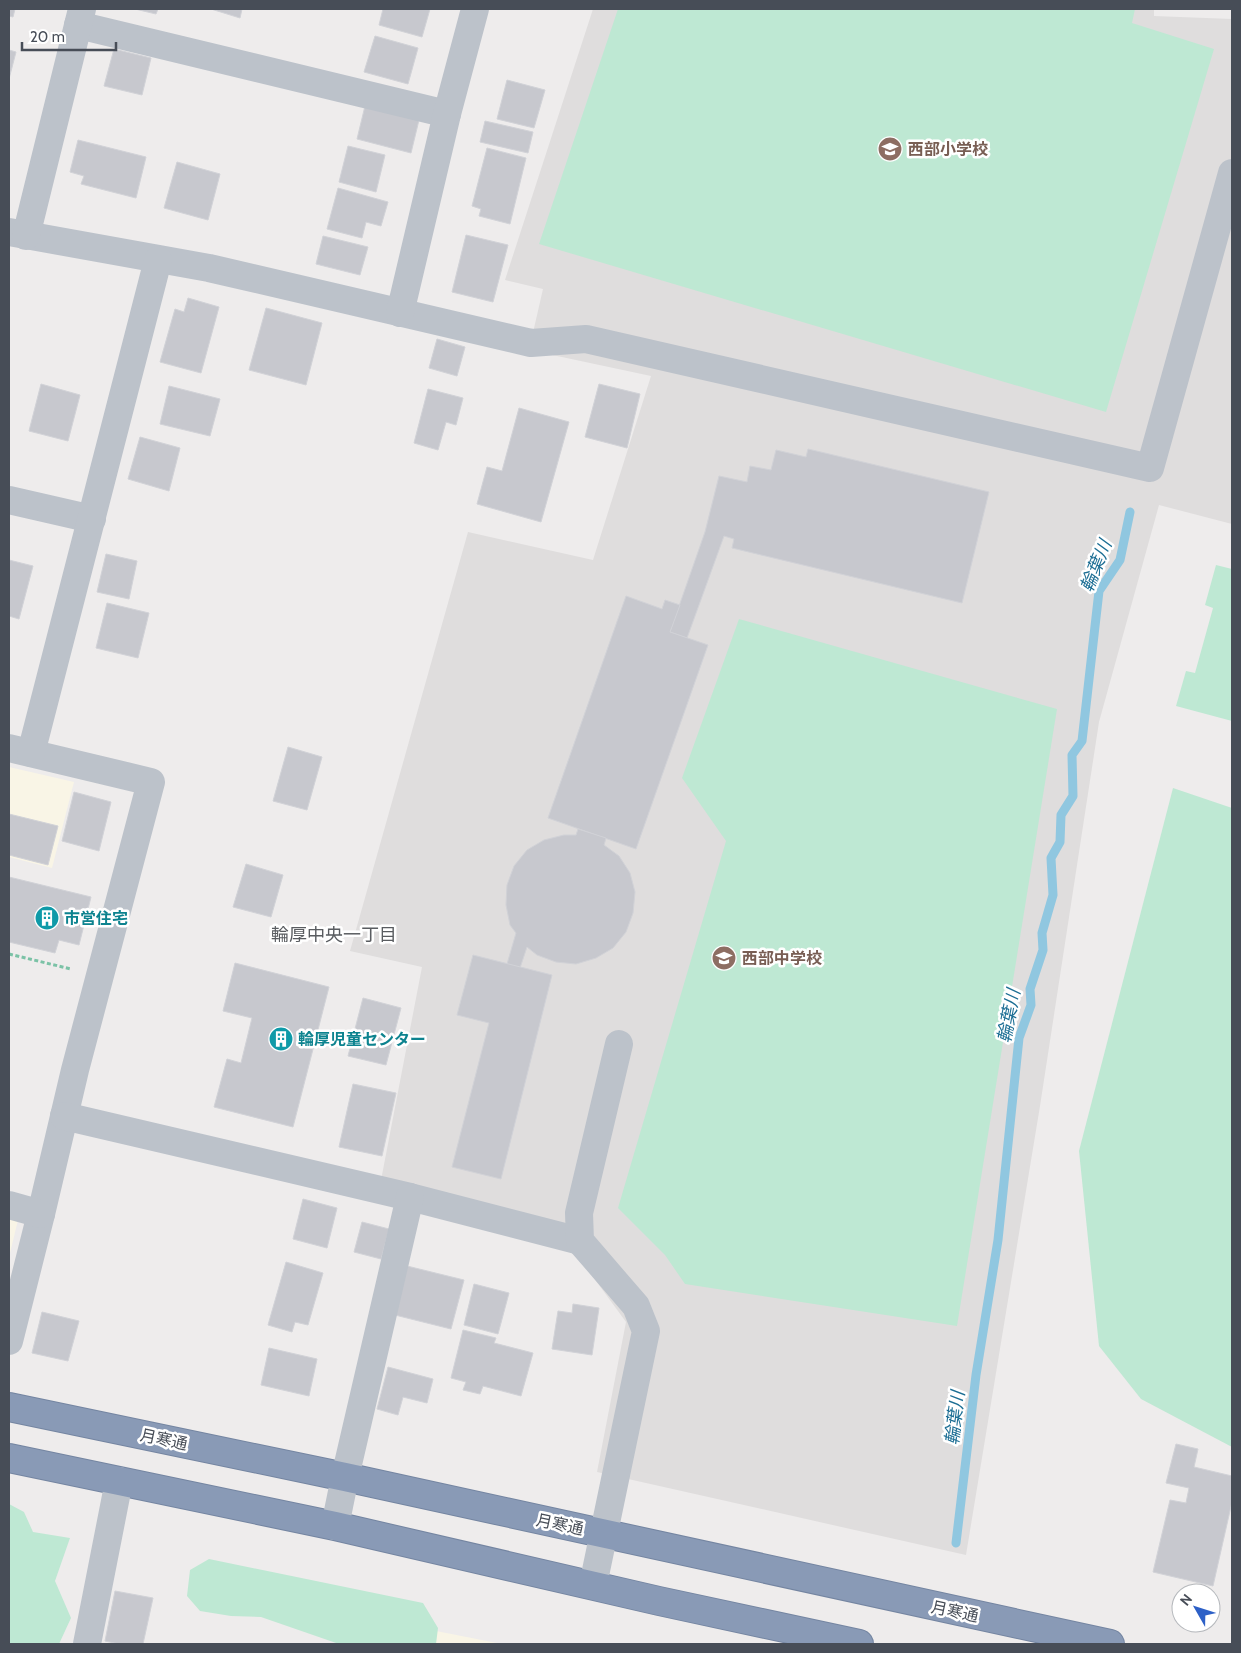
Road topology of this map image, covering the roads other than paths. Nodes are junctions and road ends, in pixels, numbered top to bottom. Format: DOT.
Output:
graph roads {
  1 [pos="474,9"];
  2 [pos="80,17"];
  3 [pos="447,114"];
  4 [pos="1232,173"];
  5 [pos="17,234"];
  6 [pos="158,260"];
  7 [pos="400,312"];
  8 [pos="9,500"];
  9 [pos="92,519"];
  10 [pos="20,751"];
  11 [pos="619,1044"];
  12 [pos="64,1116"];
  13 [pos="410,1197"];
  14 [pos="9,1205"];
  15 [pos="41,1214"];
  16 [pos="580,1241"];
  17 [pos="9,1341"];
  18 [pos="9,1407"];
  19 [pos="9,1458"];
  20 [pos="345,1477"];
  21 [pos="119,1481"];
  22 [pos="335,1526"];
  23 [pos="604,1534"];
  24 [pos="593,1585"];
  25 [pos="87,1644"];
  26 [pos="859,1644"];
  27 [pos="1110,1644"];
  1 -- 3 [label="street"];
  2 -- 3 [label="street"];
  2 -- 5 [label="street"];
  3 -- 7 [label="street"];
  4 -- 7 [label="street"];
  5 -- 6 [label="street"];
  6 -- 7 [label="street"];
  6 -- 9 [label="street"];
  8 -- 9 [label="street"];
  9 -- 10 [label="street"];
  10 -- 12 [label="street"];
  11 -- 16 [label="street"];
  12 -- 13 [label="street"];
  12 -- 15 [label="street"];
  13 -- 16 [label="street"];
  13 -- 20 [label="street"];
  14 -- 15 [label="street"];
  15 -- 17 [label="street"];
  16 -- 23 [label="street"];
  18 -- 20 [label="highway, 月寒通"];
  19 -- 21 [label="highway"];
  20 -- 22 [label="street"];
  20 -- 23 [label="highway, 月寒通"];
  21 -- 22 [label="highway"];
  21 -- 25 [label="street"];
  22 -- 24 [label="highway"];
  23 -- 24 [label="street"];
  23 -- 27 [label="highway, 月寒通"];
  24 -- 26 [label="highway"];
}
